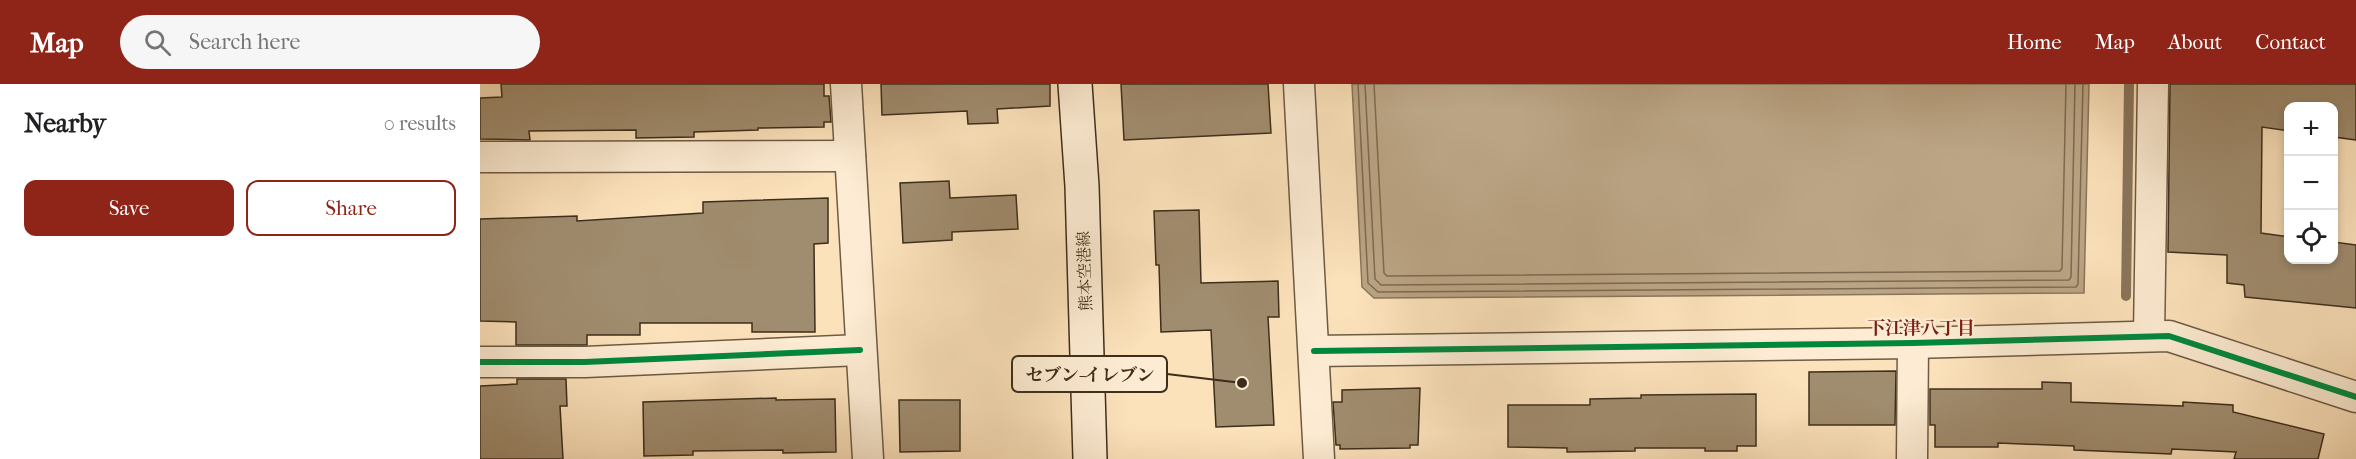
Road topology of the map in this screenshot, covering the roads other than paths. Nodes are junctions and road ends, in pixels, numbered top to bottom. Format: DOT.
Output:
graph roads {
  1 [pos="846,84"];
  2 [pos="1076,84"];
  3 [pos="1299,84"];
  4 [pos="2153,84"];
  5 [pos="850,156"];
  6 [pos="480,158"];
  7 [pos="2149,335"];
  8 [pos="1913,343"];
  9 [pos="860,350"];
  10 [pos="1314,351"];
  11 [pos="480,362"];
  12 [pos="2356,397"];
  13 [pos="868,459"];
  14 [pos="1090,459"];
  15 [pos="1319,459"];
  16 [pos="1912,459"];
  1 -- 5 [label="street"];
  2 -- 14 [label="main road, 熊本空港線"];
  3 -- 10 [label="street"];
  4 -- 7 [label="street"];
  5 -- 6 [label="street"];
  5 -- 9 [label="street"];
  7 -- 8 [label="street"];
  7 -- 12 [label="street"];
  8 -- 10 [label="street"];
  8 -- 16 [label="street"];
  9 -- 11 [label="street"];
  9 -- 13 [label="street"];
  10 -- 15 [label="street"];
}
